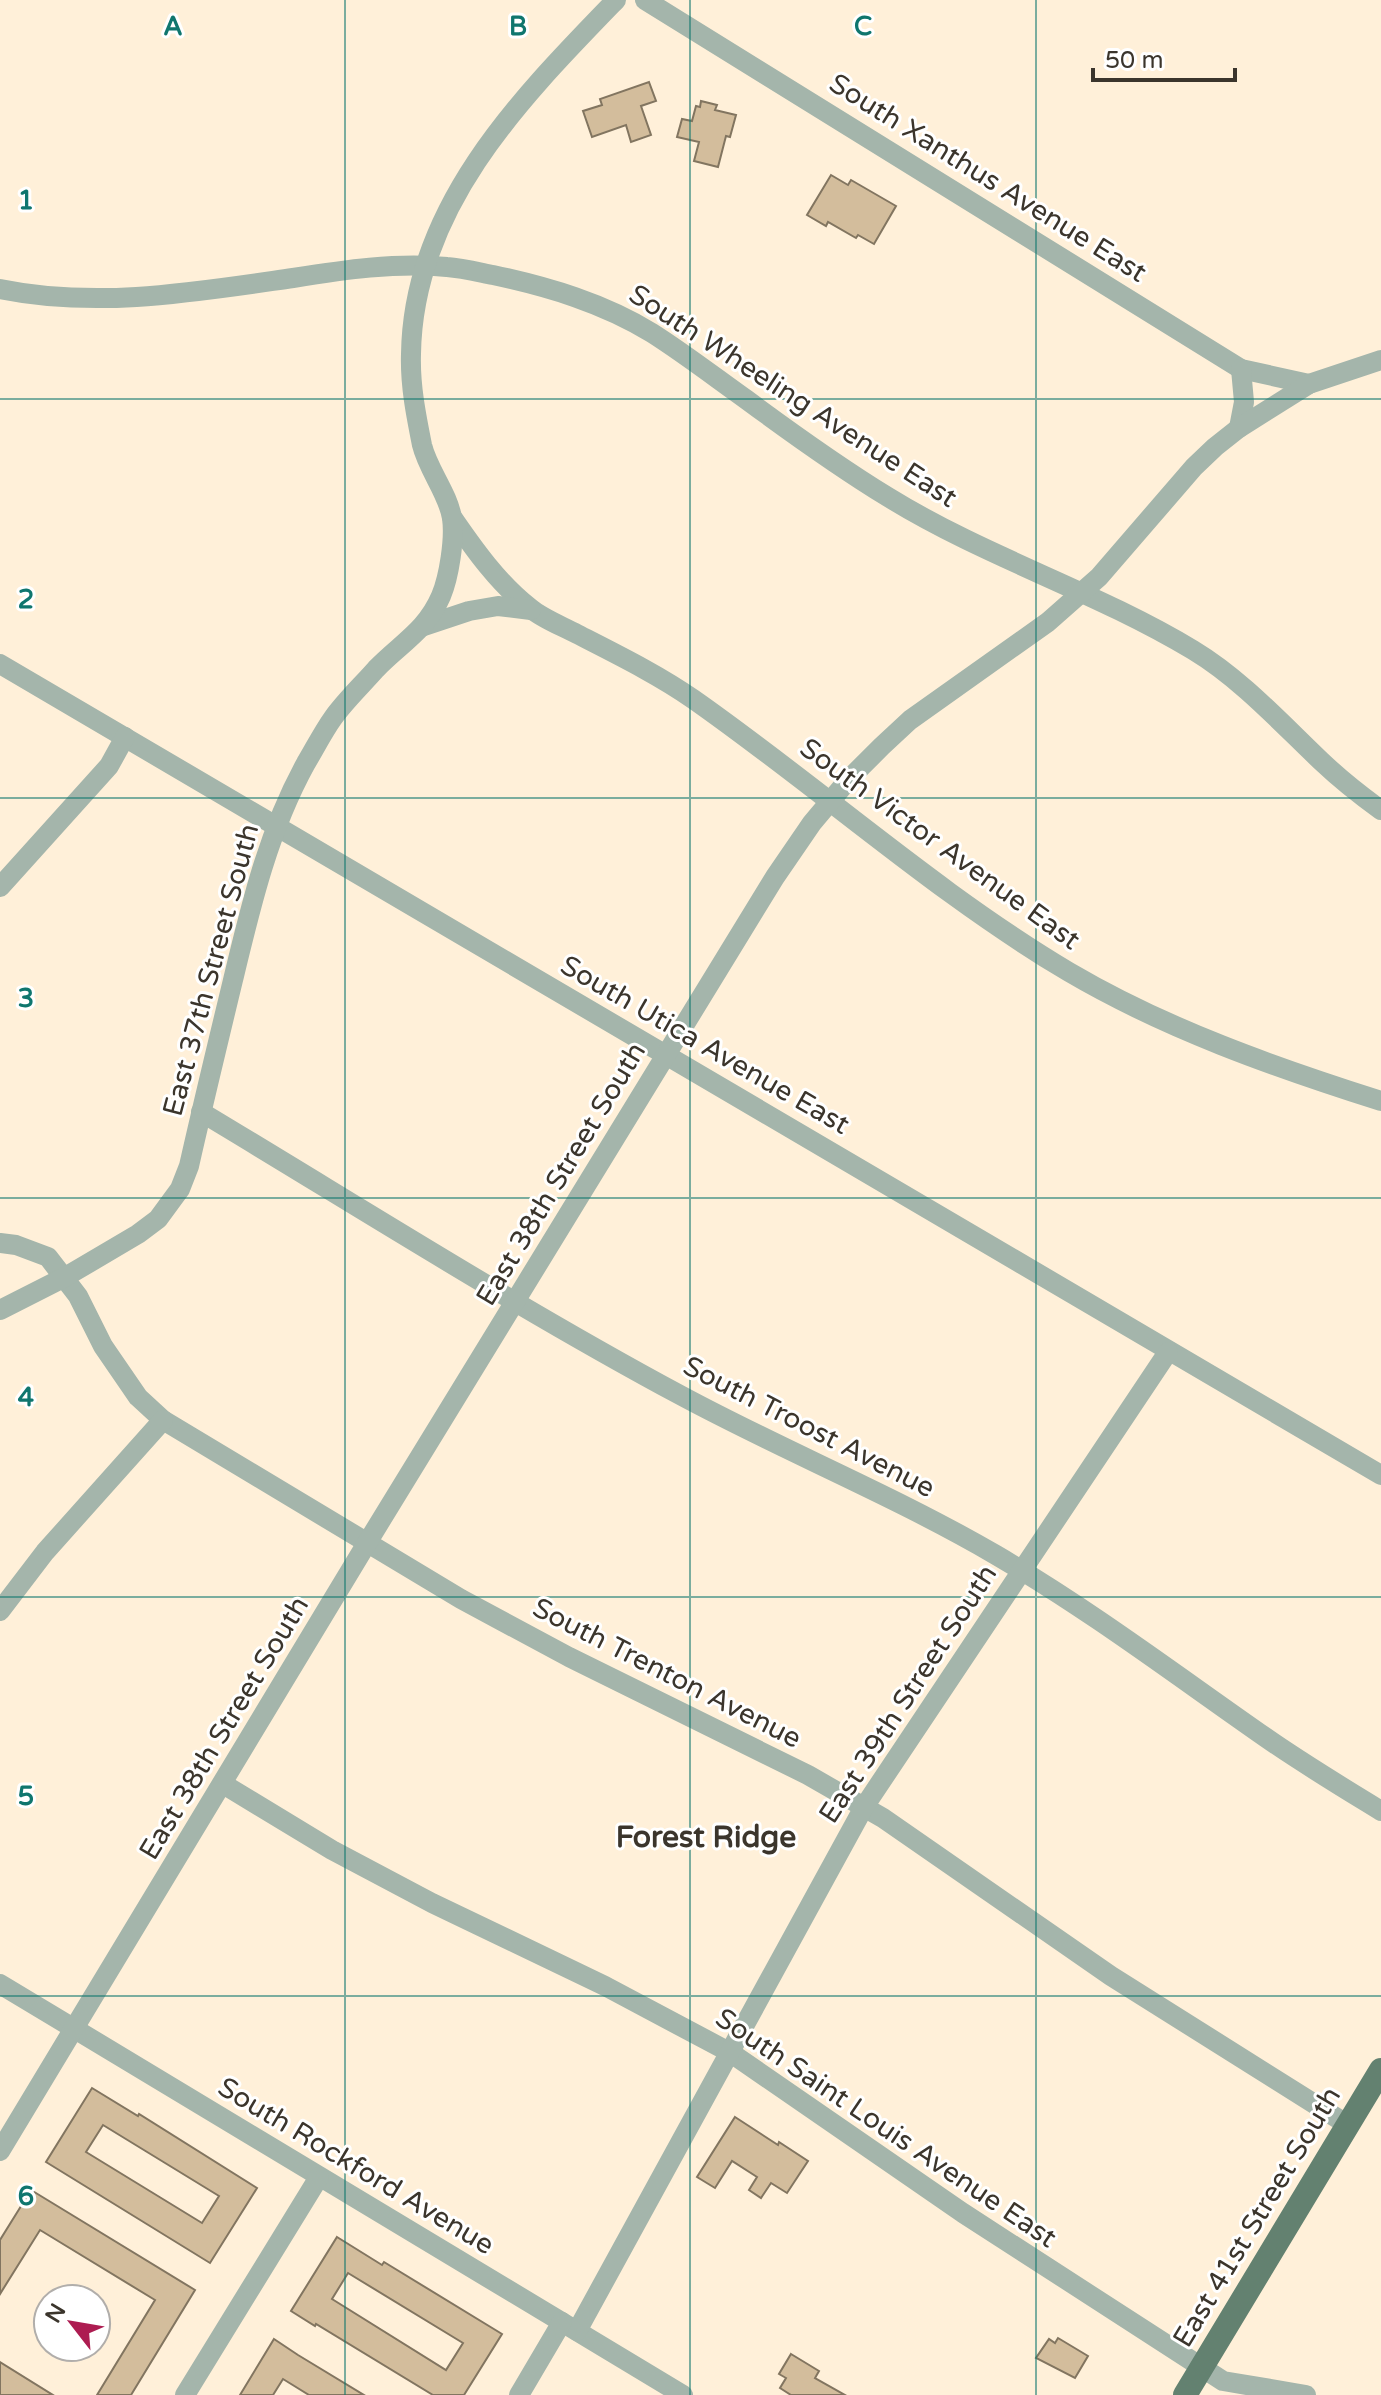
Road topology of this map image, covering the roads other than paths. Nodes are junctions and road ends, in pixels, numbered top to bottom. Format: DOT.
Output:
graph roads {
  1 [pos="616,0"];
  2 [pos="645,0"];
  3 [pos="424,266"];
  4 [pos="0,289"];
  5 [pos="1381,360"];
  6 [pos="1241,369"];
  7 [pos="1309,384"];
  8 [pos="1239,428"];
  9 [pos="452,517"];
  10 [pos="1082,592"];
  11 [pos="531,610"];
  12 [pos="424,626"];
  13 [pos="0,664"];
  14 [pos="125,737"];
  15 [pos="831,801"];
  16 [pos="1381,810"];
  17 [pos="276,827"];
  18 [pos="0,887"];
  19 [pos="667,1054"];
  20 [pos="1381,1101"];
  21 [pos="201,1112"];
  22 [pos="0,1243"];
  23 [pos="65,1277"];
  24 [pos="516,1301"];
  25 [pos="0,1310"];
  26 [pos="1168,1352"];
  27 [pos="163,1420"];
  28 [pos="1381,1475"];
  29 [pos="367,1543"];
  30 [pos="1021,1571"];
  31 [pos="0,1611"];
  32 [pos="223,1784"];
  33 [pos="864,1807"];
  34 [pos="1381,1811"];
  35 [pos="0,1984"];
  36 [pos="74,2029"];
  37 [pos="731,2053"];
  38 [pos="1381,2070"];
  39 [pos="1348,2125"];
  40 [pos="0,2151"];
  41 [pos="319,2177"];
  42 [pos="570,2327"];
  43 [pos="1202,2367"];
  44 [pos="185,2395"];
  45 [pos="519,2395"];
  46 [pos="683,2395"];
  47 [pos="1185,2395"];
  48 [pos="1306,2395"];
  1 -- 3 [label="street, East 37th Street South"];
  2 -- 6 [label="street, South Xanthus Avenue East"];
  3 -- 4 [label="street, South Wheeling Avenue East"];
  3 -- 9 [label="street, East 37th Street South"];
  3 -- 10 [label="street, South Wheeling Avenue East"];
  5 -- 7 [label="street, East 38th Street South"];
  6 -- 7 [label="street, South Xanthus Avenue East"];
  6 -- 8 [label="street"];
  7 -- 8 [label="street, East 38th Street South"];
  8 -- 10 [label="street, East 38th Street South"];
  9 -- 11 [label="street, South Victor Avenue East"];
  9 -- 12 [label="street, East 37th Street South"];
  10 -- 15 [label="street, East 38th Street South"];
  10 -- 16 [label="street, South Wheeling Avenue East"];
  11 -- 12 [label="street, South Victor Avenue East"];
  11 -- 15 [label="street, South Victor Avenue East"];
  12 -- 17 [label="street, East 37th Street South"];
  13 -- 14 [label="street, South Utica Avenue East"];
  14 -- 17 [label="street, South Utica Avenue East"];
  14 -- 18 [label="street"];
  15 -- 19 [label="street, East 38th Street South"];
  15 -- 20 [label="street, South Victor Avenue East"];
  17 -- 19 [label="street, South Utica Avenue East"];
  17 -- 21 [label="street, East 37th Street South"];
  19 -- 24 [label="street, East 38th Street South"];
  19 -- 26 [label="street, South Utica Avenue East"];
  21 -- 23 [label="street, East 37th Street South"];
  21 -- 24 [label="street, South Troost Avenue"];
  22 -- 23 [label="street, South Trenton Avenue"];
  23 -- 25 [label="street, East 37th Street South"];
  23 -- 27 [label="street, South Trenton Avenue"];
  24 -- 29 [label="street, East 38th Street South"];
  24 -- 30 [label="street, South Troost Avenue"];
  26 -- 28 [label="street, South Utica Avenue East"];
  26 -- 30 [label="street, East 39th Street South"];
  27 -- 29 [label="street, South Trenton Avenue"];
  27 -- 31 [label="street"];
  29 -- 32 [label="street, East 38th Street South"];
  29 -- 33 [label="street, South Trenton Avenue"];
  30 -- 33 [label="street, East 39th Street South"];
  30 -- 34 [label="street, South Troost Avenue"];
  32 -- 36 [label="street, East 38th Street South"];
  32 -- 37 [label="street, South Saint Louis Avenue East"];
  33 -- 37 [label="street, East 39th Street South"];
  33 -- 39 [label="street, South Trenton Avenue"];
  35 -- 36 [label="street, South Rockford Avenue"];
  36 -- 40 [label="street, East 38th Street South"];
  36 -- 41 [label="street, South Rockford Avenue"];
  37 -- 42 [label="street, East 39th Street South"];
  37 -- 43 [label="street, South Saint Louis Avenue East"];
  38 -- 39 [label="main road, East 41st Street South"];
  39 -- 43 [label="main road, East 41st Street South"];
  41 -- 42 [label="street, South Rockford Avenue"];
  41 -- 44 [label="street"];
  42 -- 45 [label="street, East 39th Street South"];
  42 -- 46 [label="street, South Rockford Avenue"];
  43 -- 47 [label="main road, East 41st Street South"];
  43 -- 48 [label="street, South Saint Louis Avenue East"];
}
